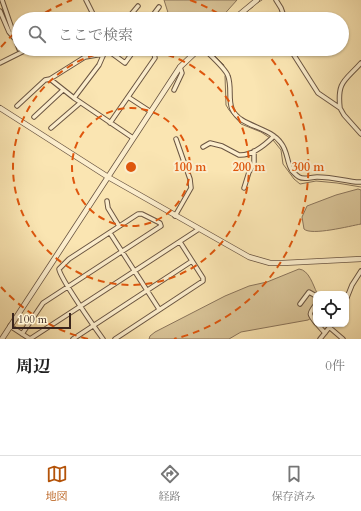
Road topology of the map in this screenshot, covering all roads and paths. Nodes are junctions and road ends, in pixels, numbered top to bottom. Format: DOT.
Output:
graph roads {
  1 [pos="2,0"];
  2 [pos="86,0"];
  3 [pos="257,0"];
  4 [pos="276,0"];
  5 [pos="138,6"];
  6 [pos="159,7"];
  7 [pos="0,11"];
  8 [pos="92,12"];
  9 [pos="133,12"];
  10 [pos="155,12"];
  11 [pos="242,12"];
  12 [pos="282,12"];
  13 [pos="12,28"];
  14 [pos="12,36"];
  15 [pos="12,55"];
  16 [pos="91,56"];
  17 [pos="102,56"];
  18 [pos="116,56"];
  19 [pos="130,56"];
  20 [pos="154,56"];
  21 [pos="192,56"];
  22 [pos="211,56"];
  23 [pos="294,56"];
  24 [pos="361,62"];
  25 [pos="0,63"];
  26 [pos="180,67"];
  27 [pos="50,79"];
  28 [pos="63,90"];
  29 [pos="174,90"];
  30 [pos="128,97"];
  31 [pos="74,98"];
  32 [pos="80,102"];
  33 [pos="17,106"];
  34 [pos="0,108"];
  35 [pos="340,108"];
  36 [pos="151,112"];
  37 [pos="34,117"];
  38 [pos="110,123"];
  39 [pos="51,128"];
  40 [pos="361,134"];
  41 [pos="274,136"];
  42 [pos="133,138"];
  43 [pos="176,140"];
  44 [pos="203,147"];
  45 [pos="254,151"];
  46 [pos="108,177"];
  47 [pos="361,182"];
  48 [pos="244,188"];
  49 [pos="107,201"];
  50 [pos="175,216"];
  51 [pos="119,226"];
  52 [pos="199,229"];
  53 [pos="110,233"];
  54 [pos="180,242"];
  55 [pos="122,252"];
  56 [pos="361,259"];
  57 [pos="192,261"];
  58 [pos="134,271"];
  59 [pos="361,271"];
  60 [pos="68,286"];
  61 [pos="147,290"];
  62 [pos="349,292"];
  63 [pos="313,294"];
  64 [pos="300,304"];
  65 [pos="81,306"];
  66 [pos="313,308"];
  67 [pos="159,309"];
  68 [pos="313,318"];
  69 [pos="94,325"];
  70 [pos="10,326"];
  71 [pos="320,327"];
  72 [pos="329,327"];
  73 [pos="331,327"];
  74 [pos="324,333"];
  75 [pos="22,334"];
  76 [pos="322,338"];
  77 [pos="2,339"];
  78 [pos="30,339"];
  79 [pos="73,339"];
  80 [pos="103,339"];
  81 [pos="115,339"];
  82 [pos="343,339"];
  1 -- 13 [label="street"];
  2 -- 8 [label="street"];
  3 -- 11 [label="street"];
  4 -- 12 [label="street"];
  5 -- 9 [label="street"];
  6 -- 10 [label="street"];
  7 -- 14 [label="street"];
  15 -- 25 [label="street"];
  16 -- 27 [label="street"];
  17 -- 31 [label="street"];
  18 -- 19 [label="street"];
  20 -- 30 [label="street"];
  21 -- 26 [label="street"];
  22 -- 41 [label="street"];
  23 -- 35 [label="street"];
  24 -- 35 [label="street"];
  26 -- 29 [label="street"];
  26 -- 36 [label="street"];
  27 -- 28 [label="street"];
  27 -- 33 [label="street"];
  28 -- 31 [label="street"];
  28 -- 37 [label="street"];
  30 -- 36 [label="street"];
  30 -- 38 [label="street"];
  31 -- 32 [label="street"];
  32 -- 38 [label="street"];
  32 -- 39 [label="street"];
  34 -- 46 [label="street"];
  35 -- 40 [label="street"];
  36 -- 42 [label="street"];
  38 -- 42 [label="street"];
  41 -- 45 [label="street"];
  41 -- 47 [label="street"];
  42 -- 46 [label="street"];
  43 -- 50 [label="street"];
  44 -- 45 [label="street"];
  45 -- 48 [label="street"];
  46 -- 50 [label="street"];
  46 -- 70 [label="street"];
  49 -- 51 [label="street"];
  50 -- 52 [label="street"];
  51 -- 53 [label="street"];
  51 -- 55 [label="street"];
  52 -- 54 [label="street"];
  52 -- 56 [label="street"];
  53 -- 55 [label="street"];
  53 -- 60 [label="street"];
  54 -- 57 [label="street"];
  54 -- 58 [label="street"];
  55 -- 58 [label="street"];
  55 -- 60 [label="street"];
  57 -- 61 [label="street"];
  57 -- 67 [label="street"];
  58 -- 61 [label="street"];
  58 -- 65 [label="street"];
  59 -- 62 [label="street"];
  60 -- 65 [label="street"];
  60 -- 75 [label="street"];
  61 -- 67 [label="street"];
  61 -- 69 [label="street"];
  63 -- 64 [label="street"];
  65 -- 69 [label="street"];
  65 -- 78 [label="street"];
  66 -- 68 [label="street"];
  67 -- 81 [label="street"];
  69 -- 79 [label="street"];
  69 -- 80 [label="street"];
  70 -- 75 [label="street"];
  70 -- 77 [label="street"];
  71 -- 74 [label="street"];
  72 -- 74 [label="street"];
  73 -- 82 [label="street"];
  74 -- 76 [label="street"];
  75 -- 78 [label="street"];
}
